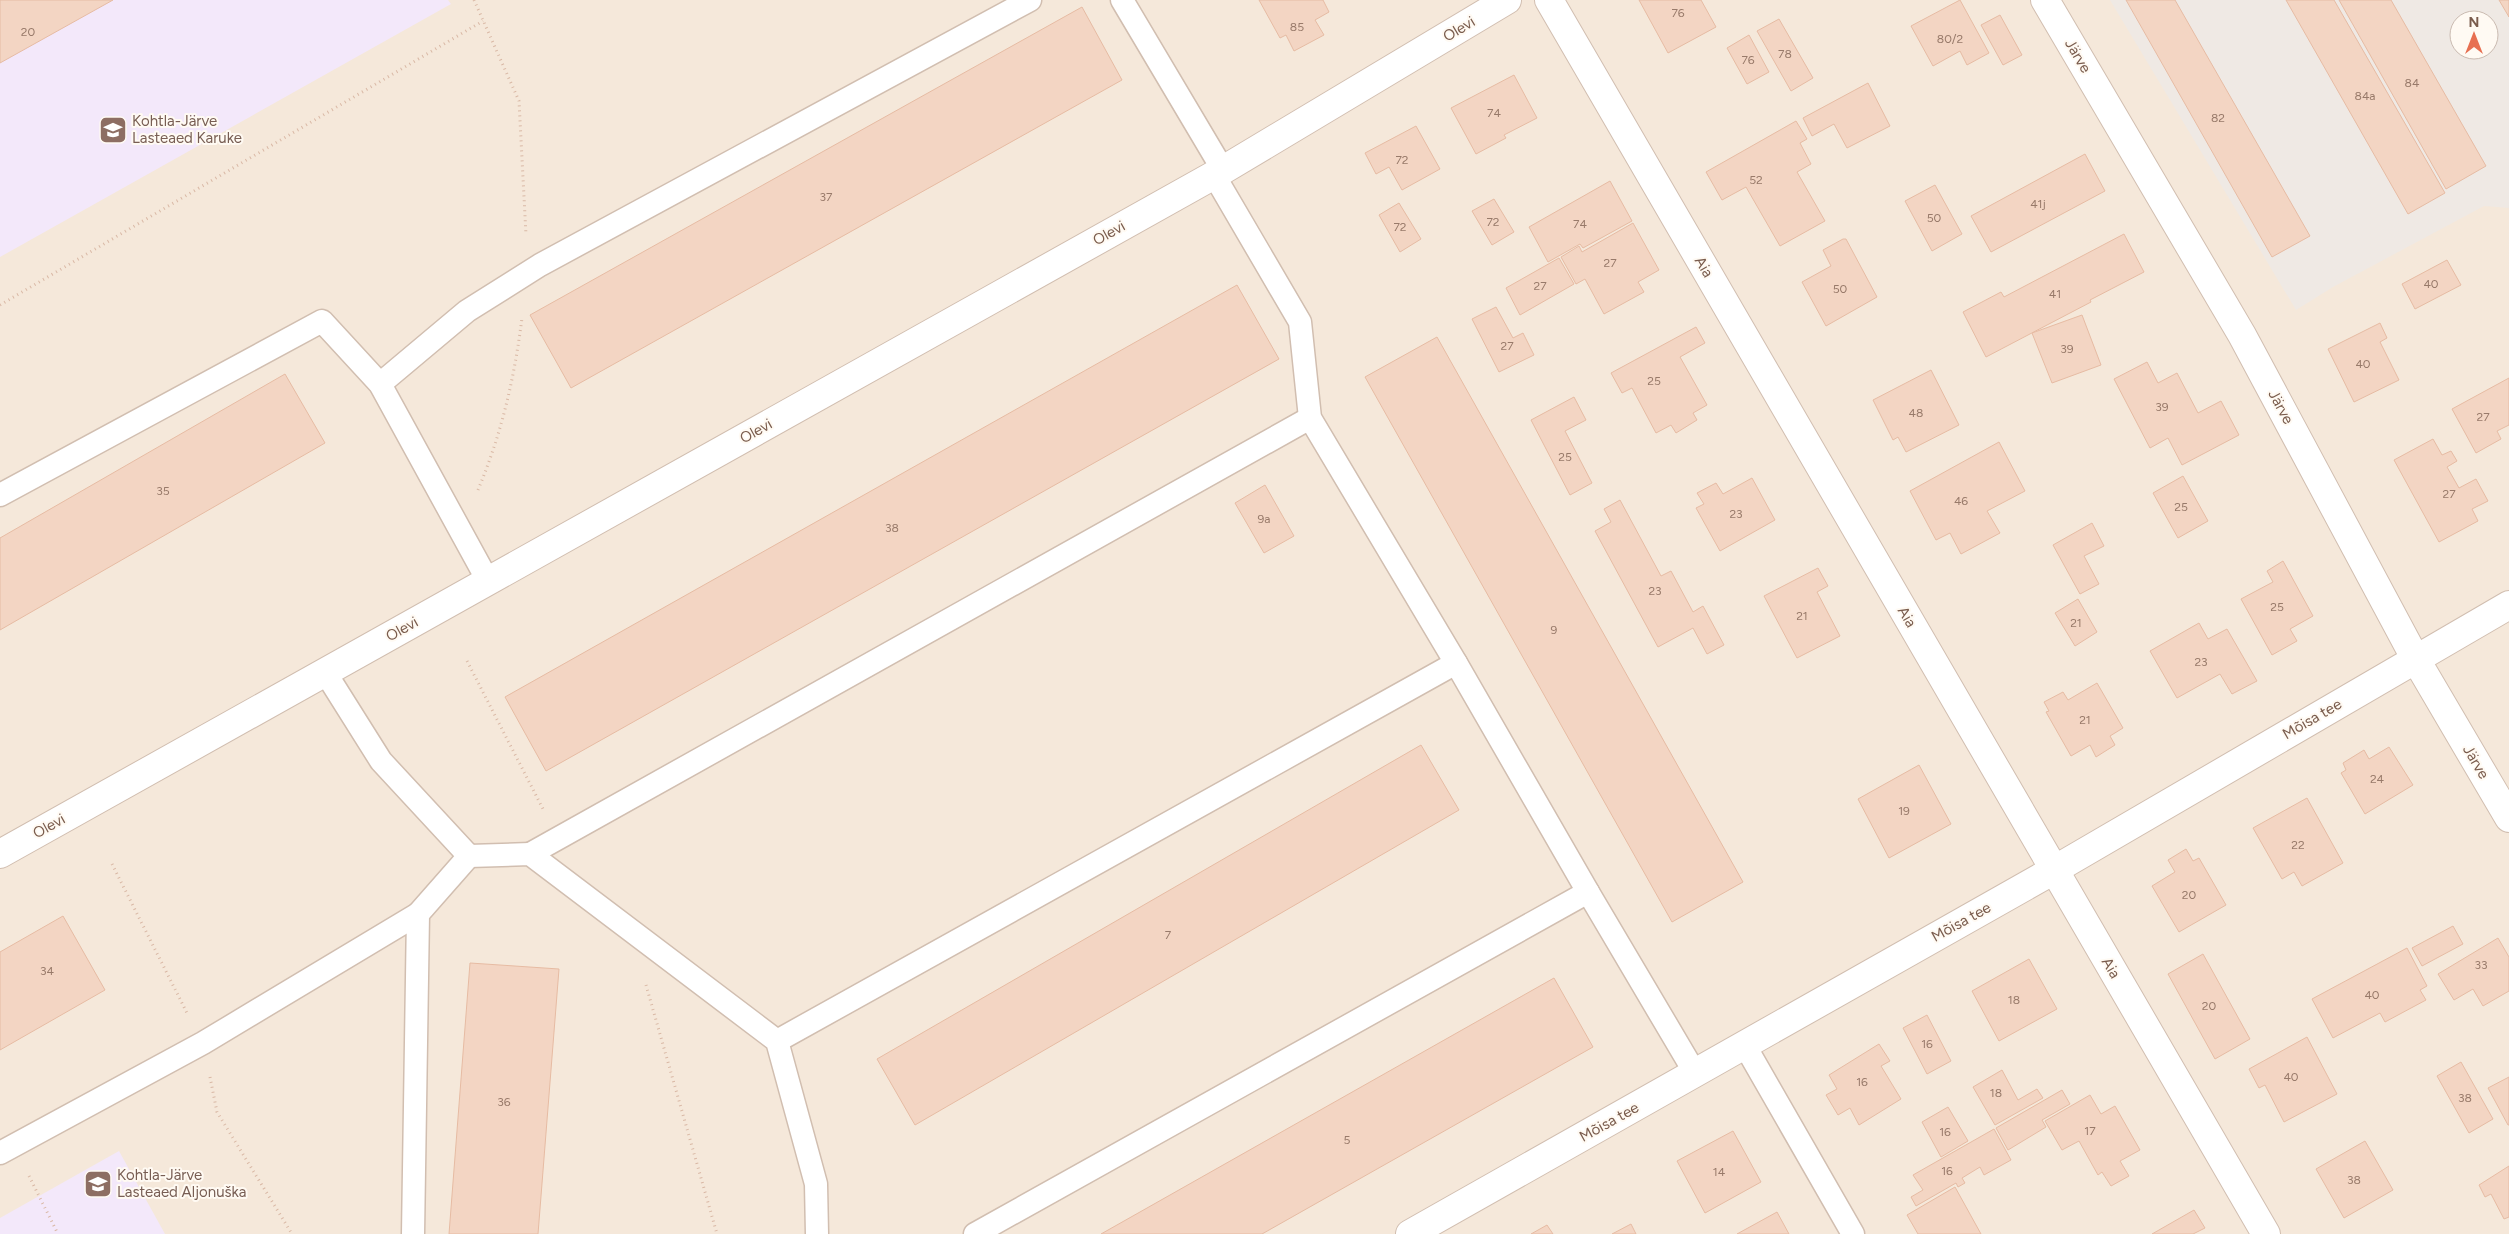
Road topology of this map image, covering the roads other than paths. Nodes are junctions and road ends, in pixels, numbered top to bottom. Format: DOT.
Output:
graph roads {
  1 [pos="1030,0"];
  2 [pos="1122,0"];
  3 [pos="1507,0"];
  4 [pos="1549,0"];
  5 [pos="2045,0"];
  6 [pos="1219,172"];
  7 [pos="380,384"];
  8 [pos="1310,418"];
  9 [pos="0,495"];
  10 [pos="488,581"];
  11 [pos="2509,605"];
  12 [pos="2415,658"];
  13 [pos="1456,663"];
  14 [pos="325,672"];
  15 [pos="2509,818"];
  16 [pos="2,847"];
  17 [pos="530,854"];
  18 [pos="470,856"];
  19 [pos="2054,870"];
  20 [pos="1588,892"];
  21 [pos="418,914"];
  22 [pos="777,1042"];
  23 [pos="1744,1044"];
  24 [pos="1695,1073"];
  25 [pos="7,1149"];
  26 [pos="413,1234"];
  27 [pos="817,1234"];
  28 [pos="975,1234"];
  29 [pos="1410,1234"];
  30 [pos="1853,1234"];
  31 [pos="2266,1234"];
  1 -- 7 [label="lane"];
  2 -- 6 [label="lane"];
  3 -- 6 [label="street, Olevi"];
  4 -- 19 [label="street, Aia"];
  5 -- 12 [label="street, Järve"];
  6 -- 8 [label="lane"];
  6 -- 10 [label="street, Olevi"];
  7 -- 9 [label="lane"];
  7 -- 10 [label="lane"];
  8 -- 13 [label="lane"];
  8 -- 17 [label="lane"];
  10 -- 14 [label="street, Olevi"];
  11 -- 12 [label="street, Mõisa tee"];
  12 -- 15 [label="street, Järve"];
  12 -- 19 [label="street, Mõisa tee"];
  13 -- 20 [label="lane"];
  13 -- 22 [label="lane"];
  14 -- 16 [label="street, Olevi"];
  14 -- 18 [label="lane"];
  17 -- 18 [label="lane"];
  17 -- 22 [label="lane"];
  18 -- 21 [label="lane"];
  19 -- 23 [label="street, Mõisa tee"];
  19 -- 31 [label="street, Aia"];
  20 -- 24 [label="lane"];
  20 -- 28 [label="lane"];
  21 -- 25 [label="lane"];
  21 -- 26 [label="lane"];
  22 -- 27 [label="lane"];
  23 -- 24 [label="street, Mõisa tee"];
  23 -- 30 [label="lane"];
  24 -- 29 [label="street, Mõisa tee"];
}
